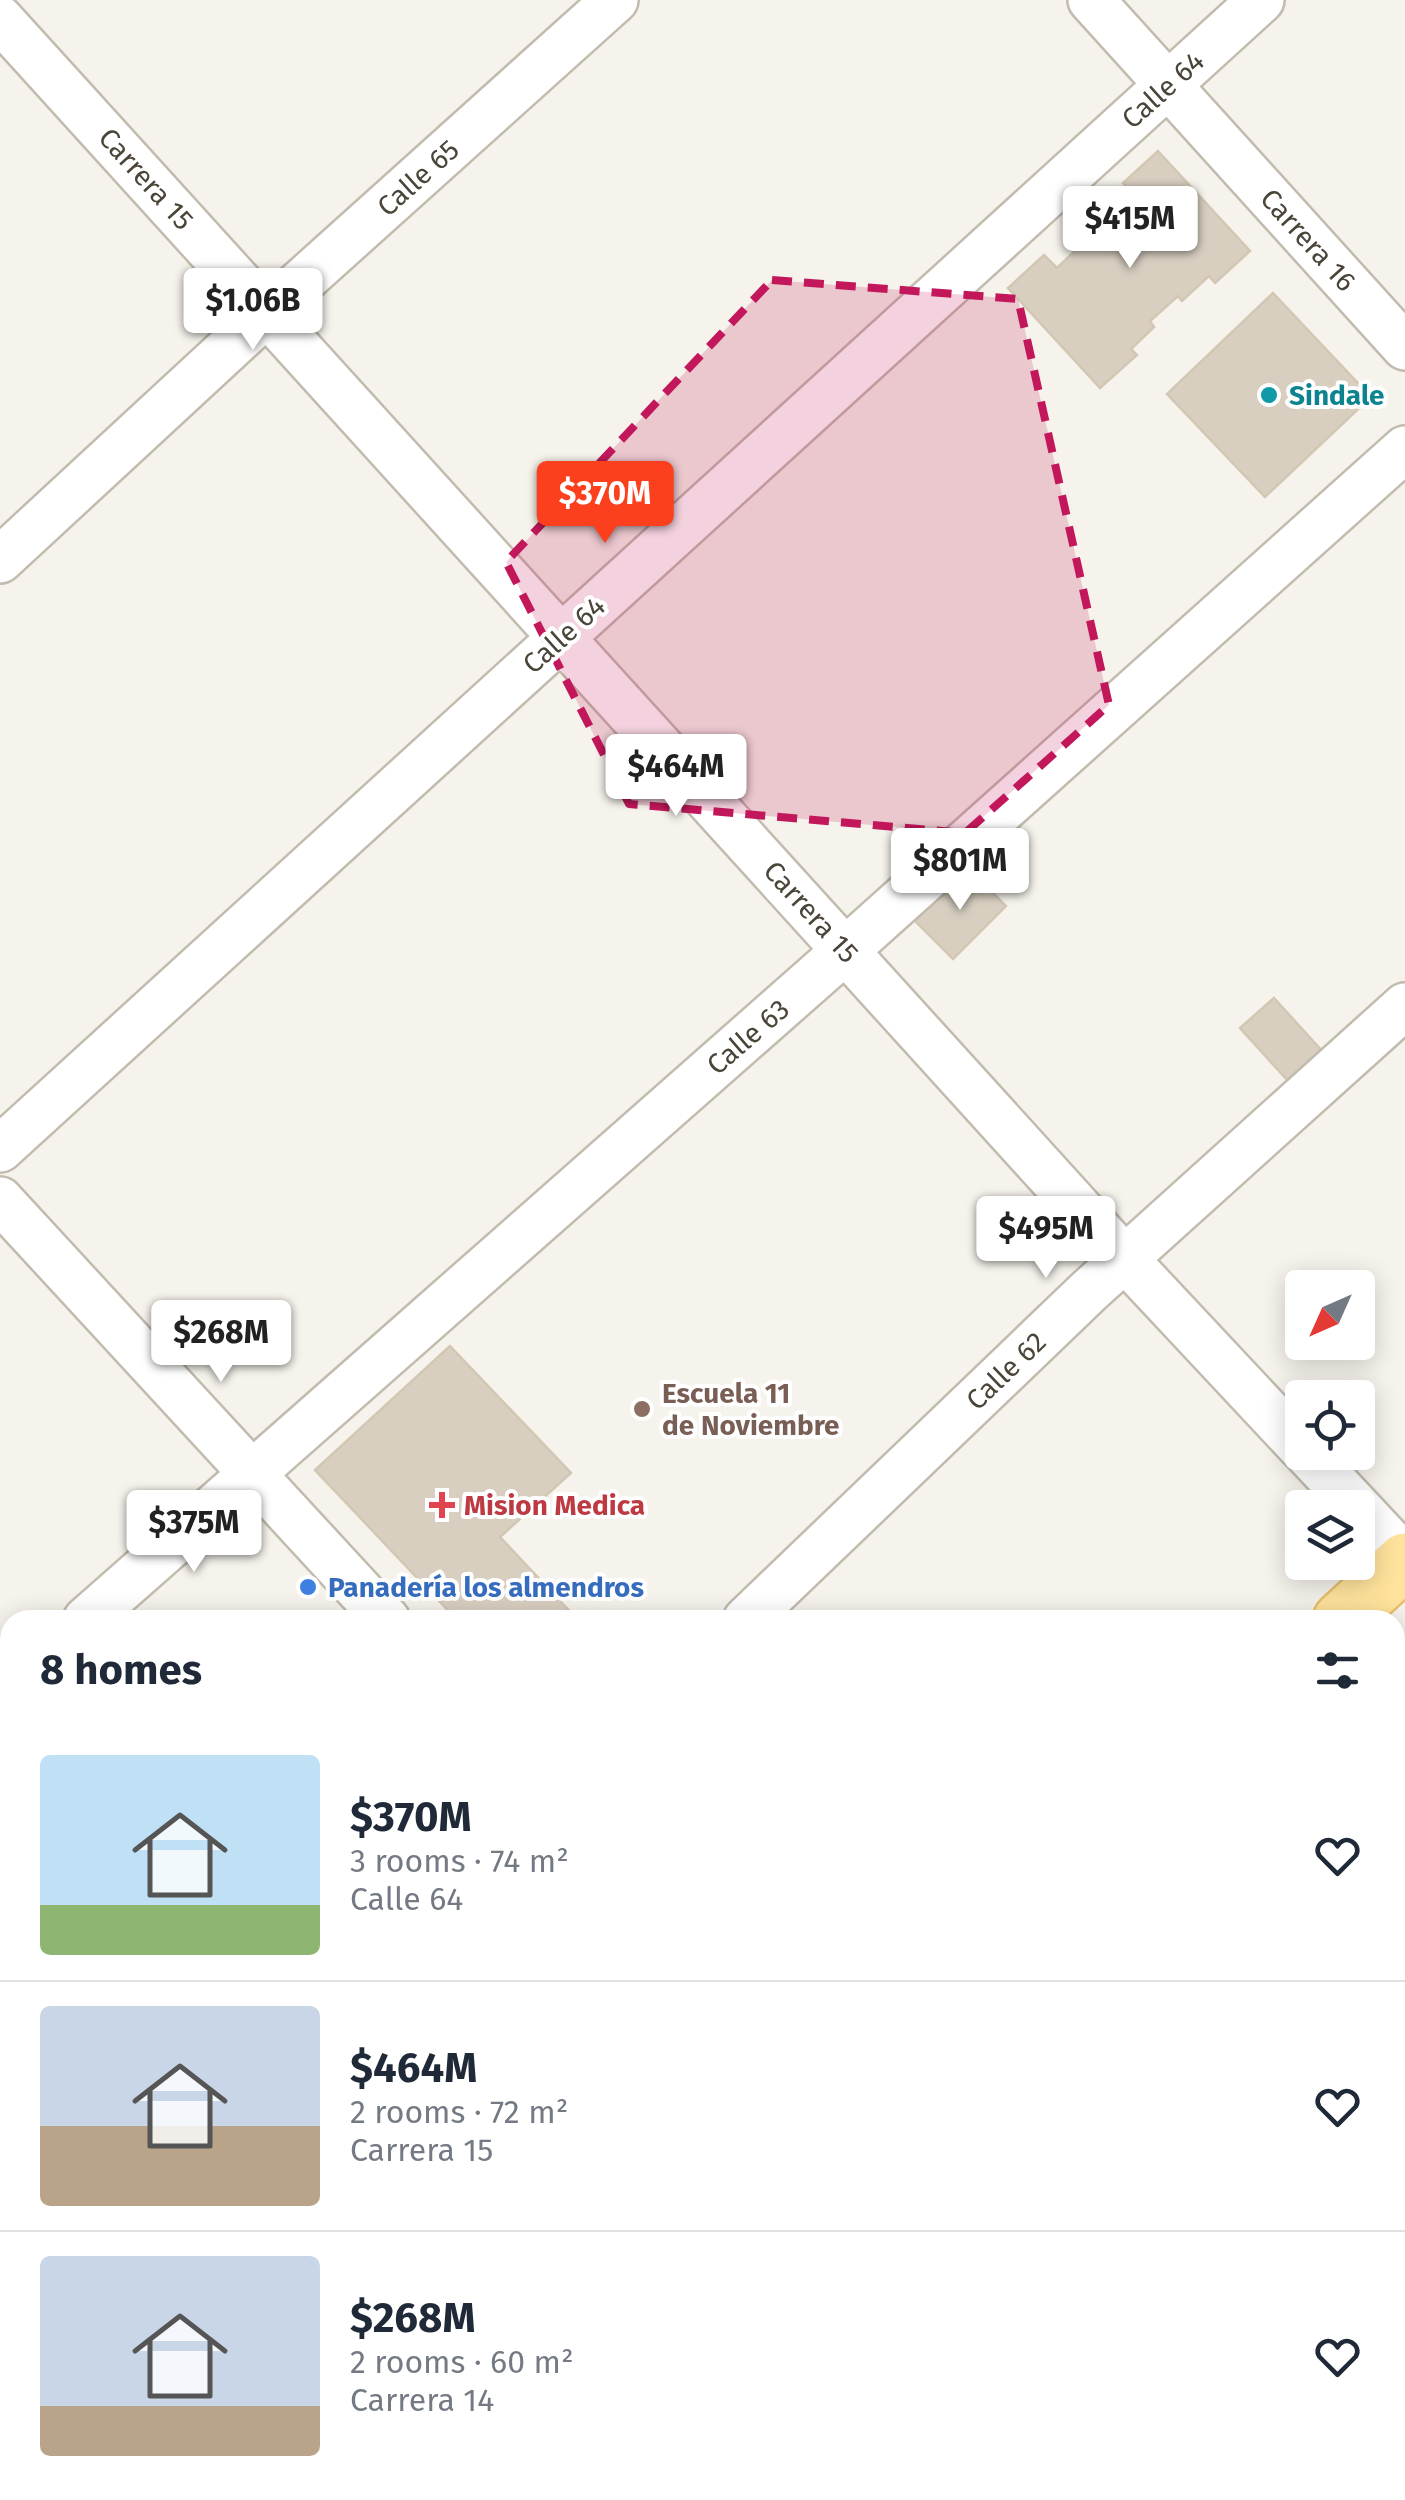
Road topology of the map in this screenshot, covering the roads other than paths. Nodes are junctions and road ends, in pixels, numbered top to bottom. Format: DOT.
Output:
graph roads {
  1 [pos="616,0"];
  2 [pos="1091,0"];
  3 [pos="1261,0"];
  4 [pos="0,19"];
  5 [pos="1168,85"];
  6 [pos="268,313"];
  7 [pos="1405,347"];
  8 [pos="1405,449"];
  9 [pos="0,560"];
  10 [pos="561,637"];
  11 [pos="846,950"];
  12 [pos="1405,1006"];
  13 [pos="0,1149"];
  14 [pos="0,1200"];
  15 [pos="1125,1259"];
  16 [pos="1285,1430"];
  17 [pos="1323,1470"];
  18 [pos="252,1473"];
  19 [pos="1405,1559"];
  20 [pos="97,1610"];
  21 [pos="378,1610"];
  22 [pos="756,1610"];
  23 [pos="1352,1610"];
  1 -- 6 [label="street, Calle 65"];
  2 -- 5 [label="street, Carrera 16"];
  3 -- 5 [label="street, Calle 64"];
  4 -- 6 [label="street, Carrera 15"];
  5 -- 7 [label="street, Carrera 16"];
  5 -- 10 [label="street, Calle 64"];
  6 -- 9 [label="street, Calle 65"];
  6 -- 10 [label="street, Carrera 15"];
  8 -- 11 [label="street, Calle 63"];
  10 -- 11 [label="street, Carrera 15"];
  10 -- 13 [label="street, Calle 64"];
  11 -- 15 [label="street, Carrera 15"];
  11 -- 18 [label="street, Calle 63"];
  12 -- 15 [label="street, Calle 62"];
  14 -- 18 [label="street"];
  15 -- 16 [label="street, Carrera 15"];
  15 -- 22 [label="street, Calle 62"];
  17 -- 19 [label="street, Carrera 15"];
  18 -- 20 [label="street, Calle 63"];
  18 -- 21 [label="street"];
  19 -- 23 [label="main road"];
}
